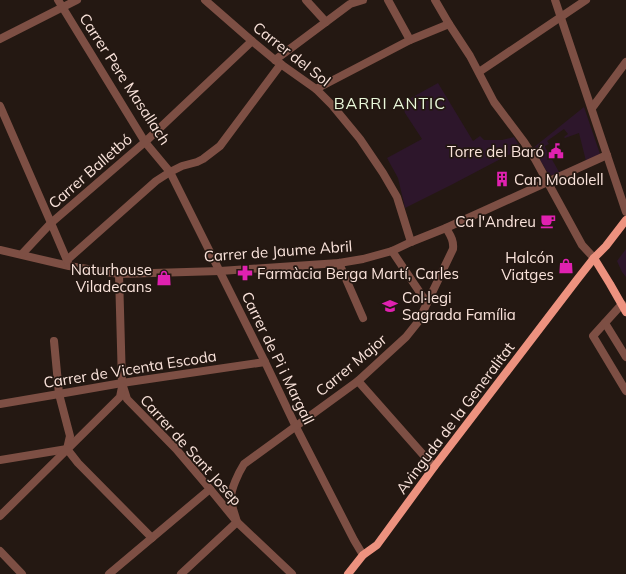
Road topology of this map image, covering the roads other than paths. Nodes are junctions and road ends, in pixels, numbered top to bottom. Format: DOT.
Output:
graph roads {
  1 [pos="78,0"];
  2 [pos="306,0"];
  3 [pos="363,0"];
  4 [pos="388,0"];
  5 [pos="435,0"];
  6 [pos="555,0"];
  7 [pos="586,0"];
  8 [pos="209,1"];
  9 [pos="60,4"];
  10 [pos="561,16"];
  11 [pos="326,22"];
  12 [pos="449,24"];
  13 [pos="0,39"];
  14 [pos="410,40"];
  15 [pos="252,41"];
  16 [pos="278,62"];
  17 [pos="626,62"];
  18 [pos="479,72"];
  19 [pos="316,89"];
  20 [pos="592,108"];
  21 [pos="1,111"];
  22 [pos="145,142"];
  23 [pos="608,155"];
  24 [pos="170,172"];
  25 [pos="547,182"];
  26 [pos="626,212"];
  27 [pos="626,220"];
  28 [pos="51,223"];
  29 [pos="446,228"];
  30 [pos="411,242"];
  31 [pos="0,250"];
  32 [pos="392,251"];
  33 [pos="22,254"];
  34 [pos="594,258"];
  35 [pos="68,263"];
  36 [pos="339,263"];
  37 [pos="220,271"];
  38 [pos="119,274"];
  39 [pos="427,303"];
  40 [pos="622,304"];
  41 [pos="626,312"];
  42 [pos="363,318"];
  43 [pos="605,323"];
  44 [pos="54,341"];
  45 [pos="626,357"];
  46 [pos="266,362"];
  47 [pos="358,381"];
  48 [pos="122,383"];
  49 [pos="626,391"];
  50 [pos="60,394"];
  51 [pos="0,404"];
  52 [pos="296,427"];
  53 [pos="67,449"];
  54 [pos="0,460"];
  55 [pos="434,467"];
  56 [pos="210,489"];
  57 [pos="0,516"];
  58 [pos="237,522"];
  59 [pos="152,538"];
  60 [pos="0,551"];
  61 [pos="363,555"];
  62 [pos="22,574"];
  63 [pos="109,574"];
  64 [pos="181,574"];
  65 [pos="292,574"];
  66 [pos="348,574"];
  1 -- 9 [label="street"];
  2 -- 11 [label="street"];
  3 -- 11 [label="street"];
  4 -- 14 [label="street"];
  5 -- 12 [label="street"];
  6 -- 10 [label="street"];
  7 -- 10 [label="street"];
  8 -- 15 [label="street, Carrer del Sol"];
  9 -- 13 [label="street"];
  9 -- 22 [label="street, Carrer Pere Masallach"];
  10 -- 18 [label="street"];
  10 -- 20 [label="street"];
  11 -- 16 [label="street"];
  12 -- 14 [label="street"];
  12 -- 18 [label="street"];
  14 -- 19 [label="street"];
  15 -- 16 [label="street, Carrer del Sol"];
  15 -- 22 [label="street, Carrer Balletbó"];
  16 -- 19 [label="street, Carrer del Sol"];
  16 -- 24 [label="street"];
  17 -- 20 [label="street"];
  18 -- 25 [label="street"];
  19 -- 30 [label="street, Carrer del Sol"];
  20 -- 23 [label="street"];
  21 -- 28 [label="street"];
  22 -- 24 [label="street, Carrer Pere Masallach"];
  22 -- 28 [label="street, Carrer Balletbó"];
  23 -- 25 [label="street, Carrer de Jaume Abril"];
  23 -- 26 [label="street"];
  24 -- 35 [label="street"];
  24 -- 37 [label="street, Carrer de Pi i Margall"];
  25 -- 29 [label="street, Carrer de Jaume Abril"];
  25 -- 34 [label="street"];
  27 -- 34 [label="street, Avinguda de la Generalitat"];
  28 -- 33 [label="street, Carrer Balletbó"];
  28 -- 35 [label="street"];
  29 -- 30 [label="street, Carrer de Jaume Abril"];
  29 -- 39 [label="street, Carrer Major"];
  30 -- 32 [label="street, Carrer de Jaume Abril"];
  31 -- 33 [label="street"];
  32 -- 36 [label="street, Carrer de Jaume Abril"];
  32 -- 39 [label="street"];
  33 -- 35 [label="street, Carrer de Jaume Abril"];
  34 -- 40 [label="street"];
  34 -- 55 [label="street, Avinguda de la Generalitat"];
  35 -- 38 [label="street, Carrer de Jaume Abril"];
  36 -- 37 [label="street, Carrer de Jaume Abril"];
  36 -- 42 [label="street"];
  37 -- 38 [label="street, Carrer de Jaume Abril"];
  37 -- 46 [label="street, Carrer de Pi i Margall"];
  38 -- 48 [label="street, Carrer de Sant Josep"];
  39 -- 47 [label="street, Carrer Major"];
  40 -- 41 [label="street"];
  40 -- 43 [label="street"];
  43 -- 45 [label="street"];
  43 -- 49 [label="street"];
  44 -- 50 [label="street"];
  46 -- 48 [label="street, Carrer de Vicenta Escoda"];
  46 -- 52 [label="street, Carrer de Pi i Margall"];
  47 -- 52 [label="street, Carrer Major"];
  47 -- 55 [label="street"];
  48 -- 50 [label="street, Carrer de Vicenta Escoda"];
  48 -- 53 [label="street"];
  48 -- 56 [label="street, Carrer de Sant Josep"];
  50 -- 51 [label="street, Carrer de Vicenta Escoda"];
  50 -- 53 [label="street"];
  52 -- 58 [label="street, Carrer Major"];
  52 -- 61 [label="street, Carrer de Pi i Margall"];
  53 -- 54 [label="street"];
  53 -- 57 [label="street"];
  53 -- 59 [label="street"];
  55 -- 61 [label="street, Avinguda de la Generalitat"];
  56 -- 58 [label="street, Carrer de Sant Josep"];
  56 -- 59 [label="street"];
  58 -- 64 [label="street"];
  58 -- 65 [label="street, Carrer de Sant Josep"];
  59 -- 63 [label="street"];
  60 -- 62 [label="street"];
  61 -- 66 [label="street, Avinguda de la Generalitat"];
}
